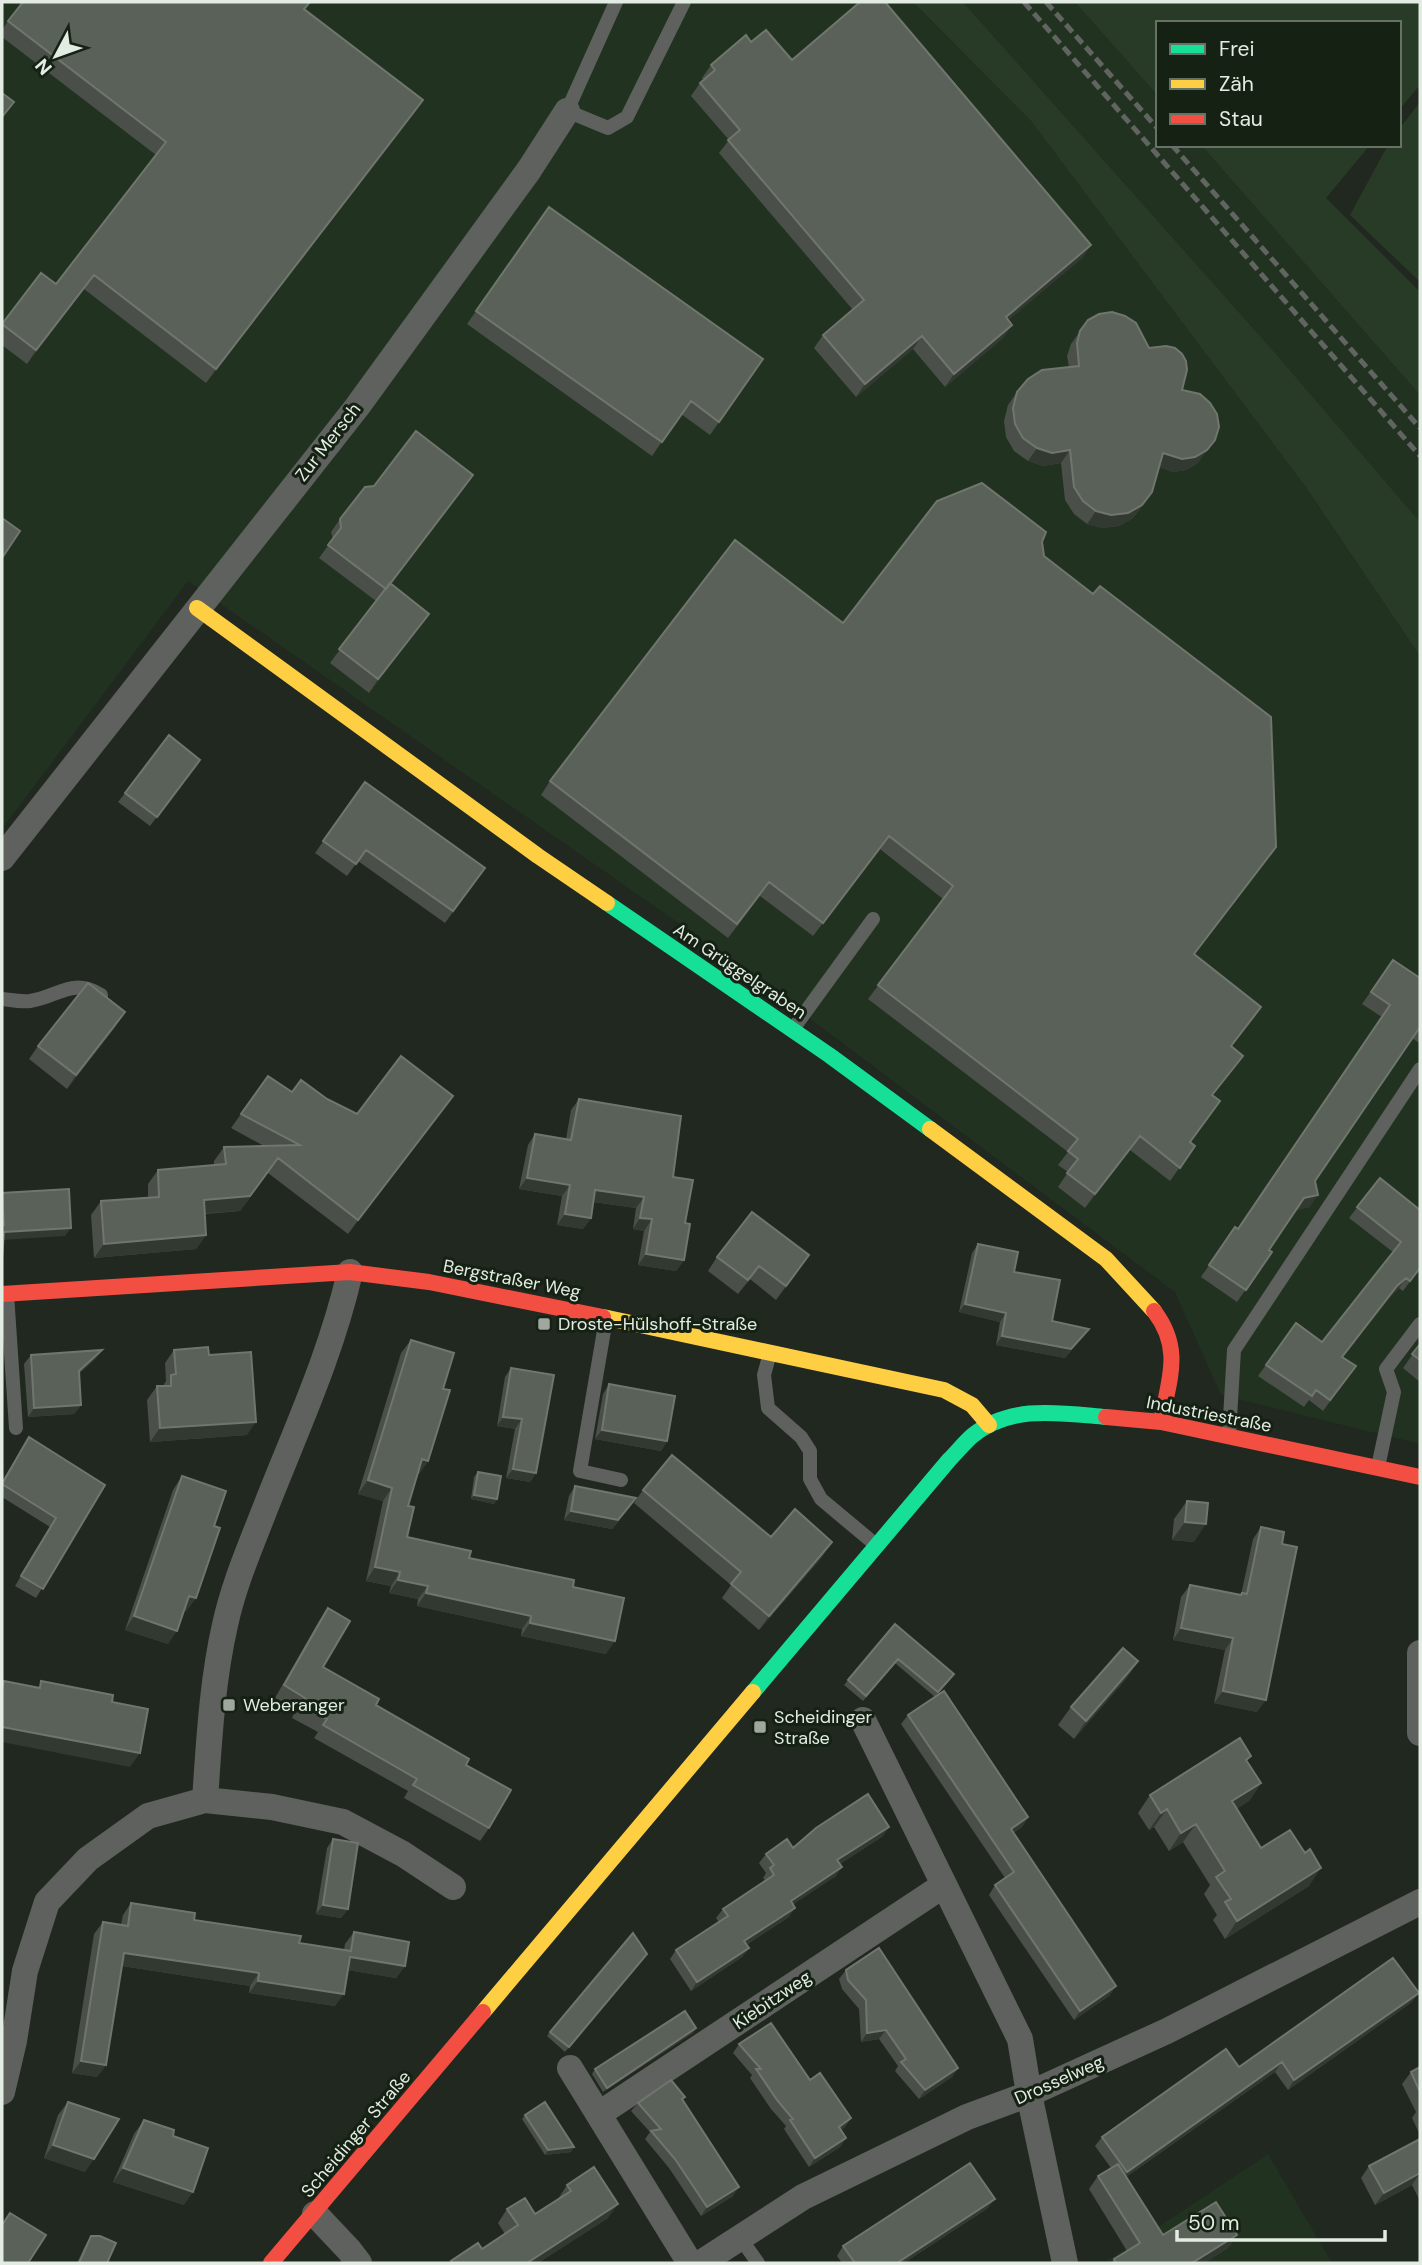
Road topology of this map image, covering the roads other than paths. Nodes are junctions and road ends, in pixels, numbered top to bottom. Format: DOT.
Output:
graph roads {
  1 [pos="616,2"];
  2 [pos="684,2"];
  3 [pos="567,111"];
  4 [pos="197,608"];
  5 [pos="2,858"];
  6 [pos="873,919"];
  7 [pos="103,996"];
  8 [pos="2,999"];
  9 [pos="792,1030"];
  10 [pos="1420,1069"];
  11 [pos="350,1272"];
  12 [pos="4,1294"];
  13 [pos="606,1317"];
  14 [pos="1420,1324"];
  15 [pos="770,1353"];
  16 [pos="1161,1422"];
  17 [pos="989,1425"];
  18 [pos="16,1429"];
  19 [pos="1229,1436"];
  20 [pos="1377,1468"];
  21 [pos="1420,1477"];
  22 [pos="621,1480"];
  23 [pos="877,1546"];
  24 [pos="1420,1653"];
  25 [pos="863,1720"];
  26 [pos="1420,1733"];
  27 [pos="205,1800"];
  28 [pos="944,1885"];
  29 [pos="453,1887"];
  30 [pos="1420,1902"];
  31 [pos="570,2068"];
  32 [pos="2,2092"];
  33 [pos="1029,2094"];
  34 [pos="599,2114"];
  35 [pos="314,2214"];
  36 [pos="741,2239"];
  37 [pos="271,2263"];
  38 [pos="359,2263"];
  39 [pos="690,2263"];
  40 [pos="701,2263"];
  41 [pos="758,2263"];
  42 [pos="1065,2263"];
  1 -- 3 [label="lane, Zur Mersch"];
  2 -- 3 [label="lane"];
  3 -- 4 [label="street, Zur Mersch"];
  4 -- 5 [label="street, Zur Mersch"];
  4 -- 9 [label="street, Am Grüggelgraben"];
  6 -- 9 [label="lane"];
  7 -- 8 [label="lane"];
  9 -- 16 [label="street, Am Grüggelgraben"];
  10 -- 19 [label="lane"];
  11 -- 12 [label="street, Bergstraßer Weg"];
  11 -- 13 [label="street, Bergstraßer Weg"];
  11 -- 27 [label="street"];
  12 -- 18 [label="lane, Bergstraßer Weg"];
  13 -- 15 [label="street, Bergstraßer Weg"];
  13 -- 22 [label="lane"];
  14 -- 20 [label="lane"];
  15 -- 17 [label="street, Bergstraßer Weg"];
  15 -- 23 [label="lane"];
  16 -- 17 [label="street, Industriestraße"];
  16 -- 19 [label="street, Industriestraße"];
  17 -- 23 [label="street, Scheidinger Straße"];
  19 -- 20 [label="street, Industriestraße"];
  20 -- 21 [label="street, Industriestraße"];
  23 -- 35 [label="street, Scheidinger Straße"];
  24 -- 26 [label="street"];
  25 -- 28 [label="street"];
  27 -- 29 [label="street"];
  27 -- 32 [label="street"];
  28 -- 33 [label="street"];
  28 -- 34 [label="street, Kiebitzweg"];
  30 -- 33 [label="street, Drosselweg"];
  31 -- 34 [label="street"];
  33 -- 36 [label="street, Drosselweg"];
  33 -- 42 [label="street"];
  34 -- 39 [label="street"];
  35 -- 37 [label="street, Scheidinger Straße"];
  35 -- 38 [label="street"];
  36 -- 40 [label="street, Drosselweg"];
  36 -- 41 [label="lane"];
}
